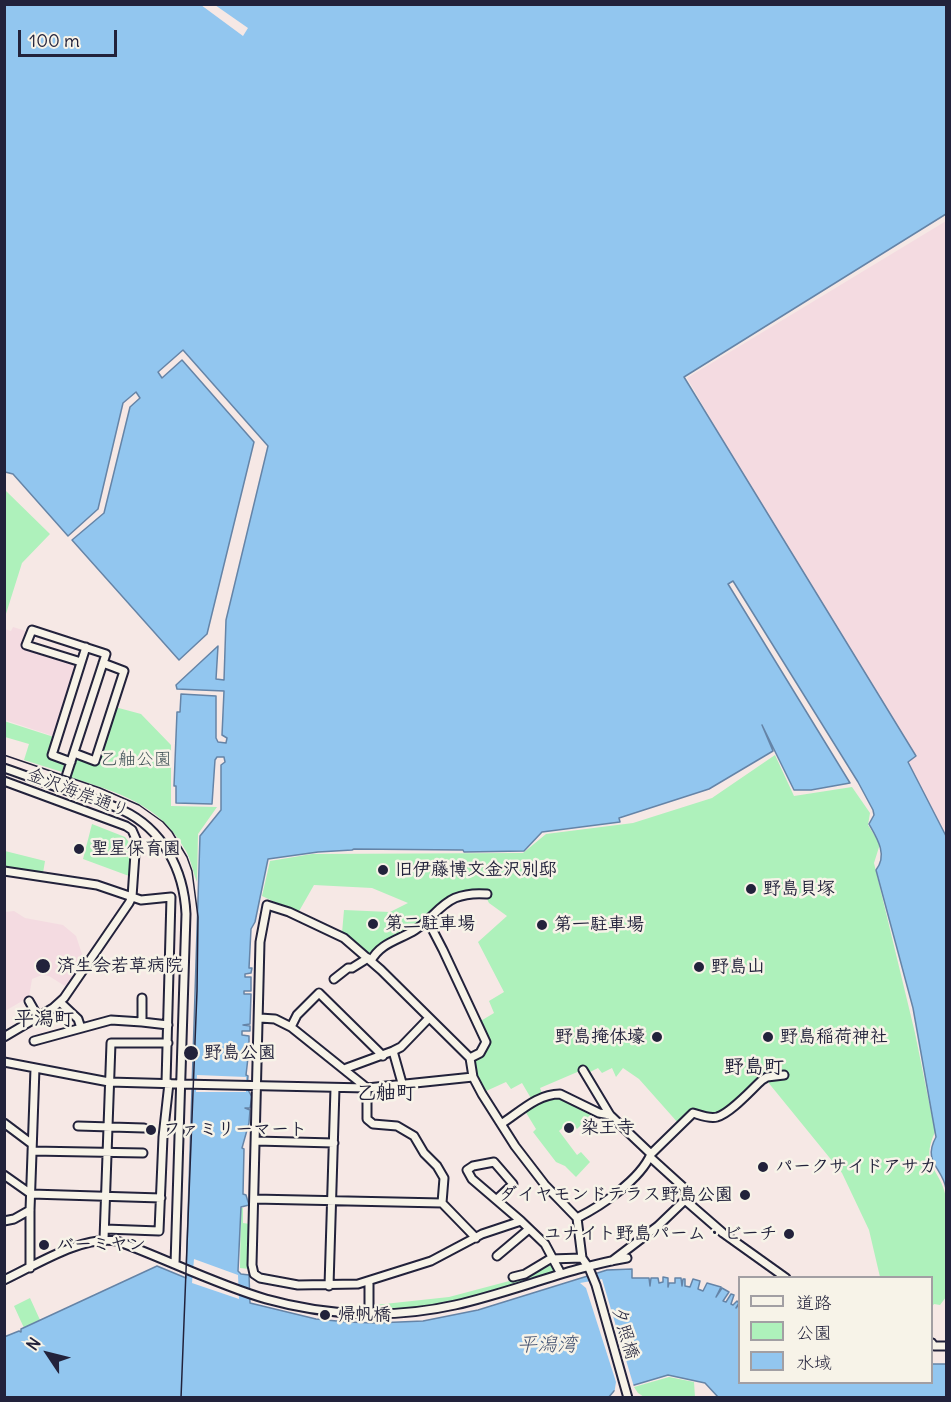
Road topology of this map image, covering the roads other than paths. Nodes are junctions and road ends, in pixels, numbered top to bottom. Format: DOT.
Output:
graph roads {
  1 [pos="60,639"];
  2 [pos="86,647"];
  3 [pos="55,654"];
  4 [pos="81,662"];
  5 [pos="103,663"];
  6 [pos="74,753"];
  7 [pos="71,762"];
  8 [pos="4,768"];
  9 [pos="4,780"];
  10 [pos="62,789"];
  11 [pos="4,871"];
  12 [pos="487,894"];
  13 [pos="132,897"];
  14 [pos="428,921"];
  15 [pos="369,959"];
  16 [pos="334,979"];
  17 [pos="142,998"];
  18 [pos="29,1001"];
  19 [pos="60,1002"];
  20 [pos="38,1017"];
  21 [pos="260,1018"];
  22 [pos="429,1018"];
  23 [pos="142,1022"];
  24 [pos="168,1025"];
  25 [pos="291,1027"];
  26 [pos="81,1028"];
  27 [pos="4,1037"];
  28 [pos="34,1041"];
  29 [pos="168,1043"];
  30 [pos="393,1051"];
  31 [pos="383,1056"];
  32 [pos="470,1058"];
  33 [pos="4,1062"];
  34 [pos="35,1068"];
  35 [pos="344,1069"];
  36 [pos="583,1070"];
  37 [pos="784,1075"];
  38 [pos="473,1077"];
  39 [pos="109,1082"];
  40 [pos="168,1083"];
  41 [pos="402,1083"];
  42 [pos="181,1084"];
  43 [pos="258,1084"];
  44 [pos="335,1088"];
  45 [pos="367,1088"];
  46 [pos="610,1115"];
  47 [pos="4,1123"];
  48 [pos="501,1124"];
  49 [pos="78,1126"];
  50 [pos="108,1126"];
  51 [pos="144,1128"];
  52 [pos="163,1137"];
  53 [pos="179,1137"];
  54 [pos="256,1141"];
  55 [pos="334,1143"];
  56 [pos="32,1147"];
  57 [pos="107,1152"];
  58 [pos="143,1153"];
  59 [pos="651,1156"];
  60 [pos="4,1175"];
  61 [pos="31,1194"];
  62 [pos="105,1196"];
  63 [pos="161,1197"];
  64 [pos="255,1199"];
  65 [pos="497,1199"];
  66 [pos="685,1200"];
  67 [pos="332,1201"];
  68 [pos="442,1203"];
  69 [pos="30,1209"];
  70 [pos="577,1218"];
  71 [pos="4,1221"];
  72 [pos="522,1221"];
  73 [pos="105,1229"];
  74 [pos="529,1229"];
  75 [pos="476,1238"];
  76 [pos="104,1239"];
  77 [pos="497,1256"];
  78 [pos="582,1258"];
  79 [pos="627,1258"];
  80 [pos="555,1259"];
  81 [pos="611,1261"];
  82 [pos="175,1264"];
  83 [pos="30,1268"];
  84 [pos="589,1268"];
  85 [pos="561,1274"];
  86 [pos="783,1276"];
  87 [pos="513,1277"];
  88 [pos="4,1280"];
  89 [pos="369,1281"];
  90 [pos="329,1286"];
  91 [pos="369,1314"];
  92 [pos="627,1394"];
  1 -- 2 [label="street"];
  1 -- 3 [label="street"];
  1 -- 3 [label="street"];
  2 -- 4 [label="street"];
  2 -- 5 [label="street"];
  3 -- 4 [label="street"];
  4 -- 7 [label="street"];
  5 -- 6 [label="street"];
  5 -- 6 [label="street"];
  6 -- 7 [label="street"];
  7 -- 10 [label="street"];
  8 -- 10 [label="street"];
  9 -- 13 [label="street, 金沢海岸通り"];
  10 -- 42 [label="street"];
  11 -- 13 [label="street"];
  12 -- 14 [label="street"];
  13 -- 19 [label="street, 金沢海岸通り"];
  13 -- 24 [label="street"];
  14 -- 15 [label="street"];
  14 -- 32 [label="street"];
  15 -- 16 [label="street"];
  15 -- 21 [label="street"];
  15 -- 22 [label="street"];
  17 -- 23 [label="street"];
  18 -- 20 [label="street"];
  19 -- 20 [label="street, 金沢海岸通り"];
  19 -- 26 [label="street"];
  20 -- 27 [label="street, 金沢海岸通り"];
  21 -- 25 [label="street"];
  21 -- 43 [label="street"];
  22 -- 30 [label="street"];
  22 -- 32 [label="street"];
  23 -- 24 [label="street"];
  23 -- 26 [label="street"];
  24 -- 29 [label="street"];
  25 -- 31 [label="street"];
  25 -- 35 [label="street"];
  26 -- 28 [label="street"];
  29 -- 39 [label="street"];
  29 -- 40 [label="street"];
  30 -- 31 [label="street"];
  30 -- 41 [label="street"];
  31 -- 35 [label="street"];
  32 -- 38 [label="street"];
  33 -- 34 [label="street"];
  34 -- 39 [label="street"];
  34 -- 56 [label="street"];
  35 -- 45 [label="street"];
  36 -- 46 [label="street"];
  37 -- 59 [label="street"];
  38 -- 41 [label="street"];
  38 -- 48 [label="street"];
  39 -- 40 [label="street"];
  39 -- 50 [label="street"];
  40 -- 42 [label="street"];
  40 -- 52 [label="street"];
  41 -- 45 [label="street"];
  42 -- 43 [label="street"];
  42 -- 53 [label="street"];
  43 -- 44 [label="street"];
  43 -- 54 [label="street"];
  44 -- 45 [label="street"];
  44 -- 55 [label="street"];
  45 -- 68 [label="street"];
  46 -- 48 [label="street"];
  46 -- 59 [label="street"];
  47 -- 56 [label="street"];
  48 -- 70 [label="street"];
  49 -- 50 [label="street"];
  50 -- 51 [label="street"];
  50 -- 57 [label="street"];
  52 -- 53 [label="street"];
  52 -- 63 [label="street"];
  53 -- 82 [label="street"];
  54 -- 55 [label="street"];
  54 -- 64 [label="street"];
  55 -- 67 [label="street"];
  56 -- 57 [label="street"];
  56 -- 61 [label="street"];
  57 -- 58 [label="street"];
  57 -- 62 [label="street"];
  59 -- 66 [label="street"];
  59 -- 70 [label="street"];
  60 -- 61 [label="street"];
  61 -- 62 [label="street"];
  61 -- 69 [label="street"];
  62 -- 63 [label="street"];
  62 -- 73 [label="street"];
  63 -- 73 [label="street"];
  64 -- 67 [label="street"];
  64 -- 90 [label="street"];
  65 -- 65 [label="street"];
  65 -- 72 [label="street"];
  66 -- 81 [label="street"];
  66 -- 86 [label="street"];
  67 -- 68 [label="street"];
  67 -- 90 [label="street"];
  68 -- 75 [label="street"];
  69 -- 71 [label="street"];
  69 -- 83 [label="street"];
  70 -- 78 [label="street"];
  72 -- 74 [label="street"];
  72 -- 75 [label="street"];
  73 -- 76 [label="street"];
  74 -- 77 [label="street"];
  74 -- 80 [label="street"];
  75 -- 89 [label="street"];
  76 -- 82 [label="street"];
  76 -- 83 [label="street"];
  78 -- 80 [label="street"];
  78 -- 84 [label="street, 夕照橋"];
  79 -- 81 [label="street"];
  80 -- 85 [label="street"];
  80 -- 87 [label="street"];
  81 -- 84 [label="street"];
  82 -- 91 [label="street"];
  83 -- 88 [label="street"];
  84 -- 85 [label="street"];
  84 -- 92 [label="street, 夕照橋"];
  85 -- 91 [label="street"];
  89 -- 90 [label="street"];
  89 -- 91 [label="street"];
}
